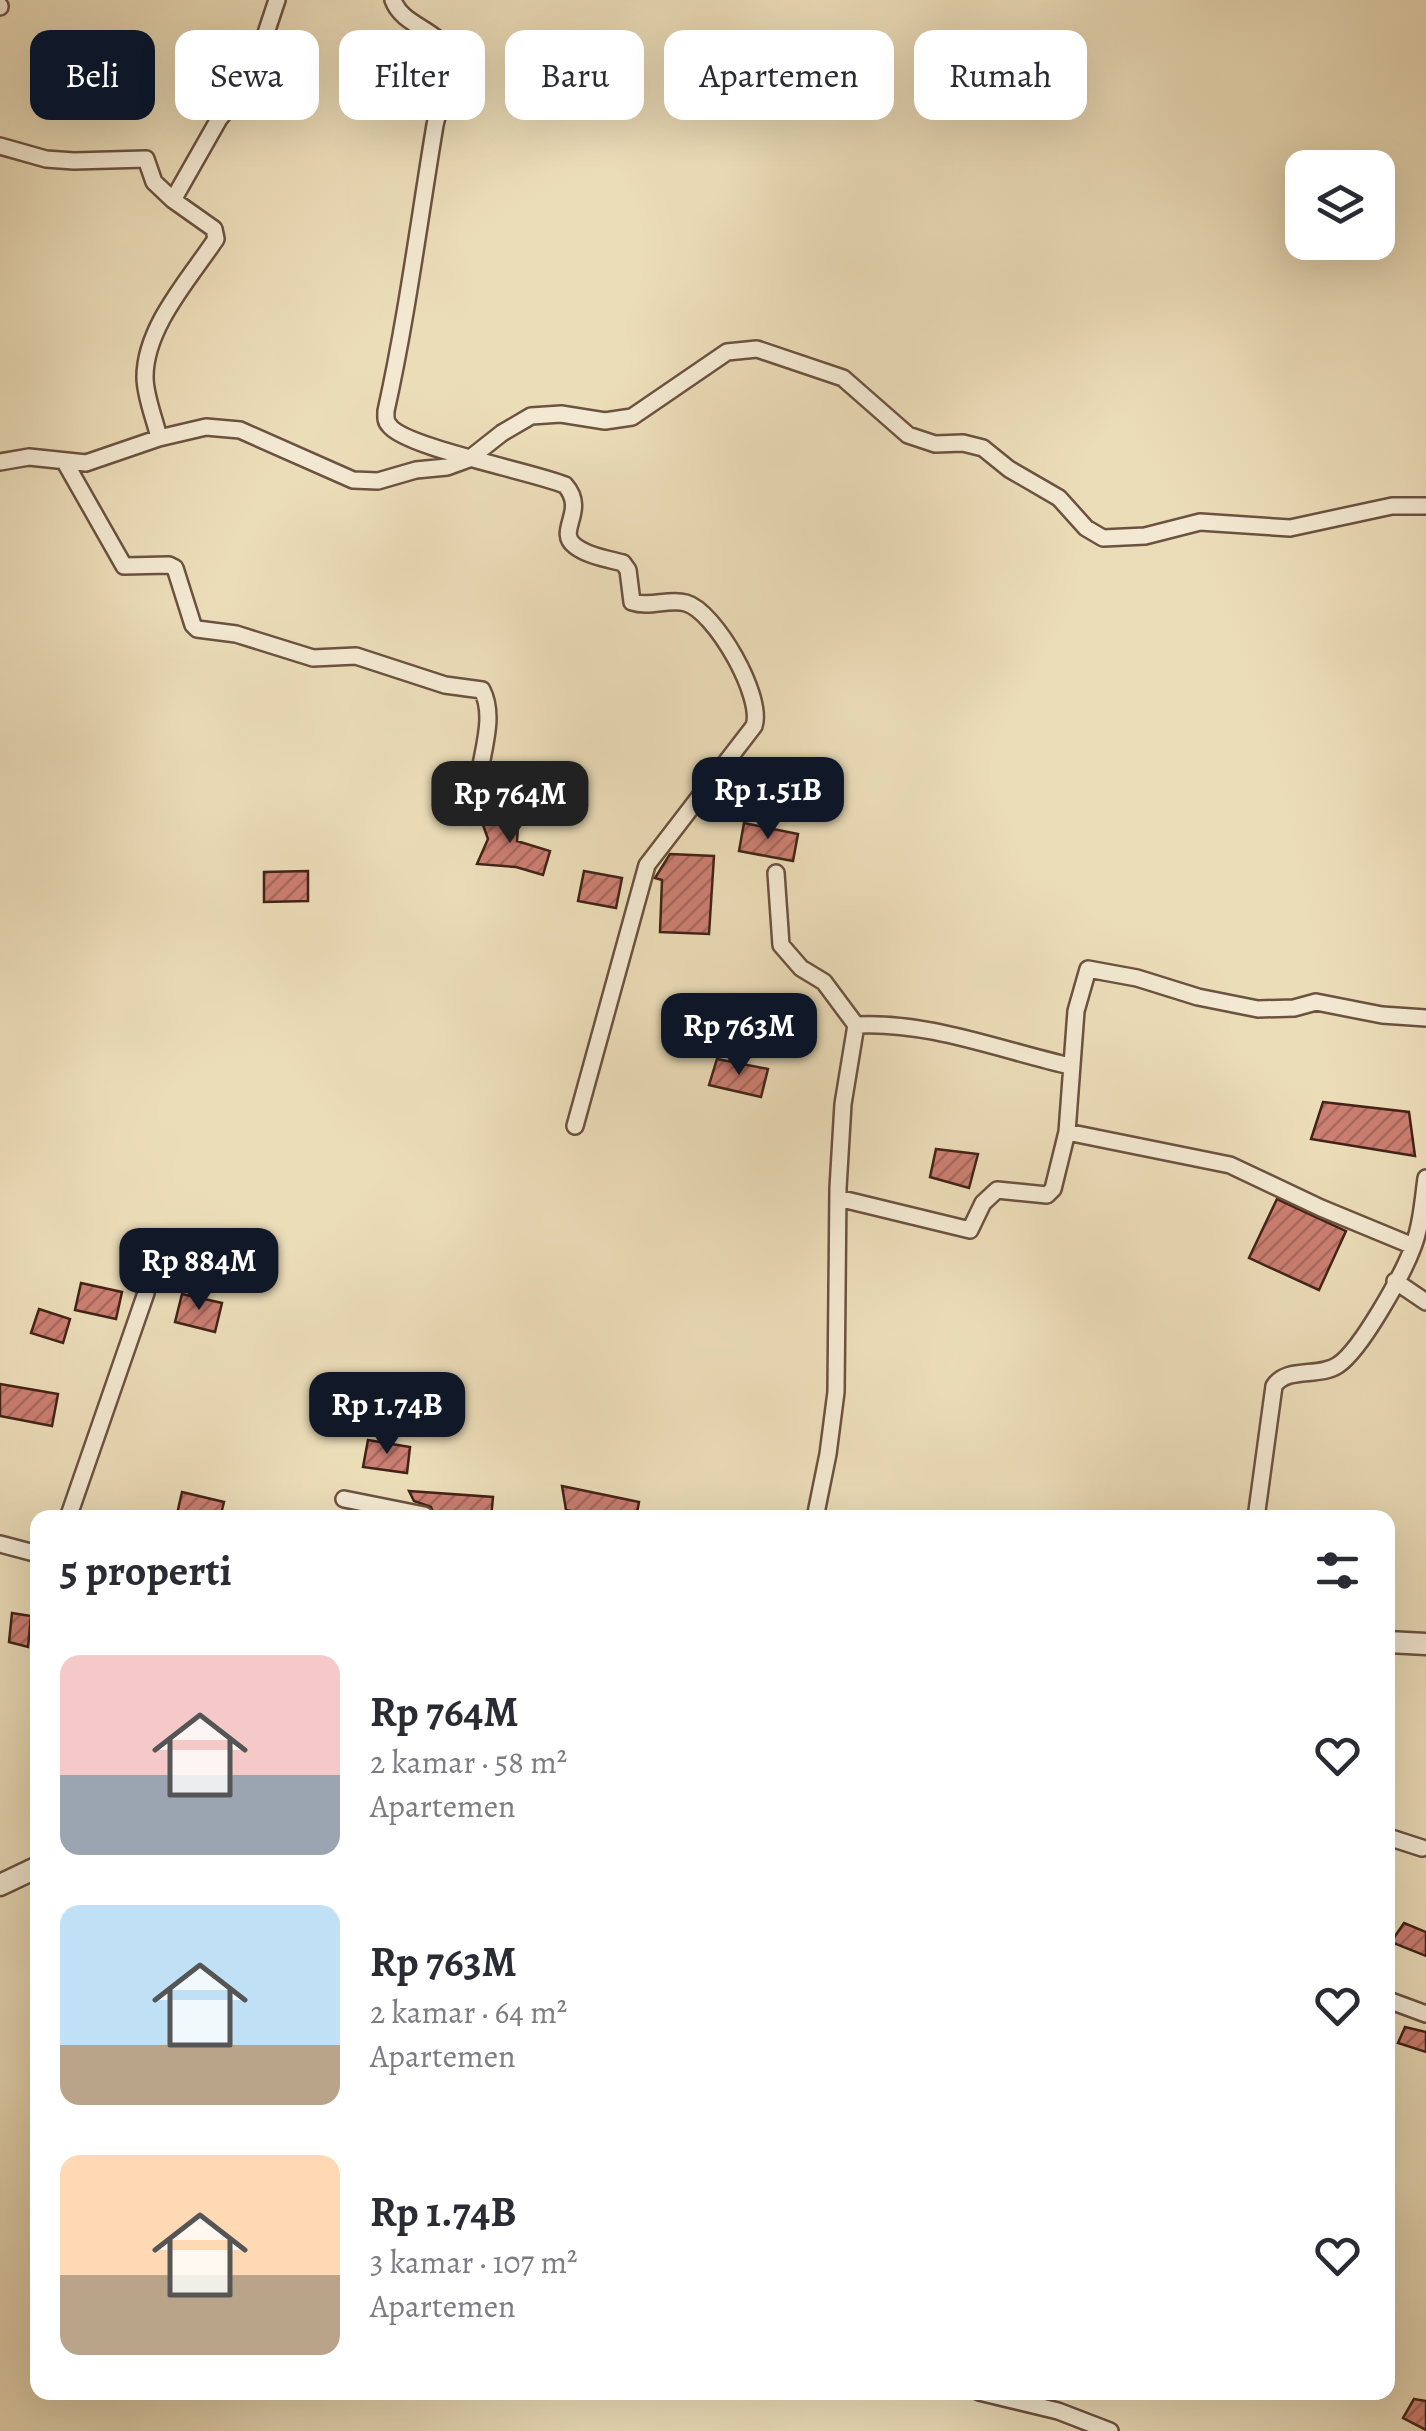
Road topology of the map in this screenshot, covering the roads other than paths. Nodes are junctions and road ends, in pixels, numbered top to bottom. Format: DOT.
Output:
graph roads {
  1 [pos="276,0"];
  2 [pos="394,0"];
  3 [pos="0,146"];
  4 [pos="173,200"];
  5 [pos="160,438"];
  6 [pos="469,459"];
  7 [pos="0,464"];
  8 [pos="66,464"];
  9 [pos="1426,506"];
  10 [pos="480,814"];
  11 [pos="776,873"];
  12 [pos="1426,1018"];
  13 [pos="856,1025"];
  14 [pos="1070,1066"];
  15 [pos="575,1126"];
  16 [pos="1067,1132"];
  17 [pos="1426,1178"];
  18 [pos="838,1198"];
  19 [pos="1413,1246"];
  20 [pos="1395,1282"];
  21 [pos="146,1293"];
  22 [pos="1426,1302"];
  23 [pos="344,1499"];
  24 [pos="71,1510"];
  25 [pos="403,1510"];
  26 [pos="817,1510"];
  27 [pos="1257,1510"];
  28 [pos="0,1544"];
  29 [pos="30,1552"];
  30 [pos="1395,1642"];
  31 [pos="1426,1644"];
  32 [pos="1395,1839"];
  33 [pos="1422,1848"];
  34 [pos="30,1871"];
  35 [pos="0,1885"];
  36 [pos="1395,2003"];
  37 [pos="1426,2014"];
  38 [pos="1014,2400"];
  39 [pos="1110,2431"];
  1 -- 4 [label="street"];
  2 -- 6 [label="street"];
  3 -- 4 [label="street"];
  4 -- 5 [label="street"];
  5 -- 6 [label="street"];
  5 -- 8 [label="street"];
  6 -- 9 [label="street"];
  6 -- 15 [label="street"];
  7 -- 8 [label="street"];
  8 -- 10 [label="street"];
  11 -- 13 [label="street"];
  12 -- 14 [label="street"];
  13 -- 14 [label="street"];
  13 -- 18 [label="street"];
  14 -- 16 [label="street"];
  16 -- 18 [label="street"];
  16 -- 19 [label="street"];
  17 -- 19 [label="street"];
  18 -- 26 [label="street"];
  19 -- 20 [label="street"];
  20 -- 22 [label="street"];
  20 -- 27 [label="street"];
  21 -- 24 [label="street"];
  23 -- 25 [label="street"];
  28 -- 29 [label="street"];
  30 -- 31 [label="street"];
  32 -- 33 [label="street"];
  34 -- 35 [label="street"];
  36 -- 37 [label="street"];
  38 -- 39 [label="street"];
}
